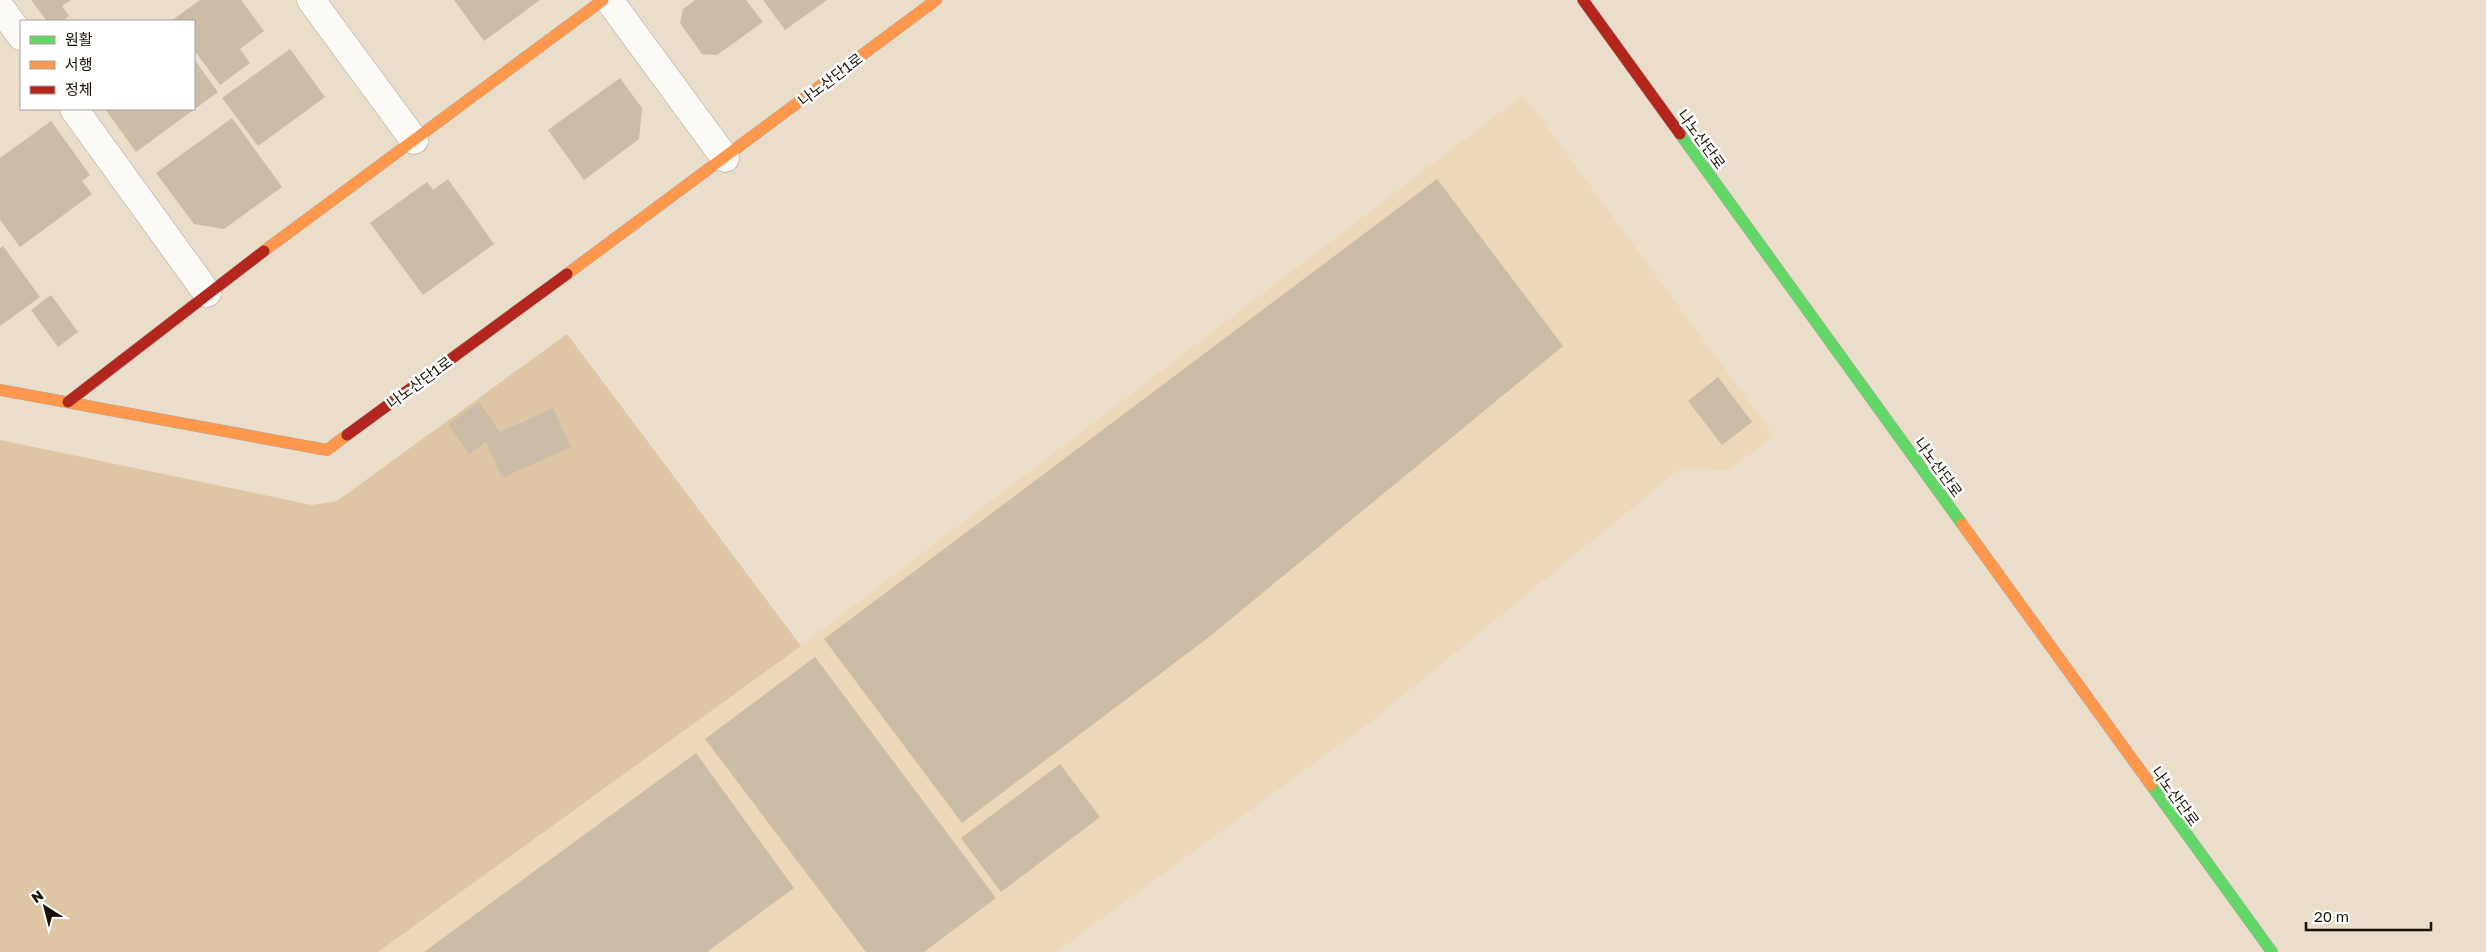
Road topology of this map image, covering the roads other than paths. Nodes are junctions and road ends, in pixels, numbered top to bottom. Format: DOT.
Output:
graph roads {
  1 [pos="311,0"];
  2 [pos="603,0"];
  3 [pos="609,0"];
  4 [pos="936,0"];
  5 [pos="1583,0"];
  6 [pos="0,7"];
  7 [pos="20,35"];
  8 [pos="75,110"];
  9 [pos="414,140"];
  10 [pos="725,158"];
  11 [pos="207,293"];
  12 [pos="0,390"];
  13 [pos="68,402"];
  14 [pos="2272,952"];
  1 -- 9 [label="street"];
  2 -- 9 [label="street"];
  3 -- 10 [label="street"];
  4 -- 10 [label="street, 나노산단1로"];
  5 -- 14 [label="street, 나노산단로"];
  6 -- 7 [label="street"];
  8 -- 11 [label="street"];
  9 -- 11 [label="street"];
  10 -- 13 [label="street, 나노산단1로"];
  11 -- 13 [label="street"];
  12 -- 13 [label="street, 나노산단1로"];
}
